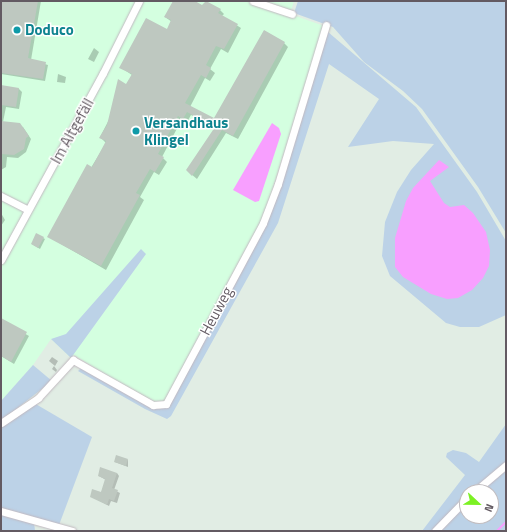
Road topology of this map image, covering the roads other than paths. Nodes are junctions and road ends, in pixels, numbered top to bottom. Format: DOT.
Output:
graph roads {
  1 [pos="139,1"];
  2 [pos="252,1"];
  3 [pos="292,14"];
  4 [pos="326,25"];
  5 [pos="1,196"];
  6 [pos="28,210"];
  7 [pos="1,260"];
  8 [pos="1,423"];
  9 [pos="506,465"];
  10 [pos="483,484"];
  11 [pos="459,506"];
  12 [pos="1,511"];
  13 [pos="72,531"];
  14 [pos="435,531"];
  1 -- 6 [label="street, Im Altgefäll"];
  2 -- 3 [label="street"];
  4 -- 8 [label="street, Heuweg"];
  5 -- 6 [label="street"];
  6 -- 7 [label="street, Im Altgefäll"];
  9 -- 10 [label="street"];
  11 -- 14 [label="street"];
  12 -- 13 [label="street"];
}
